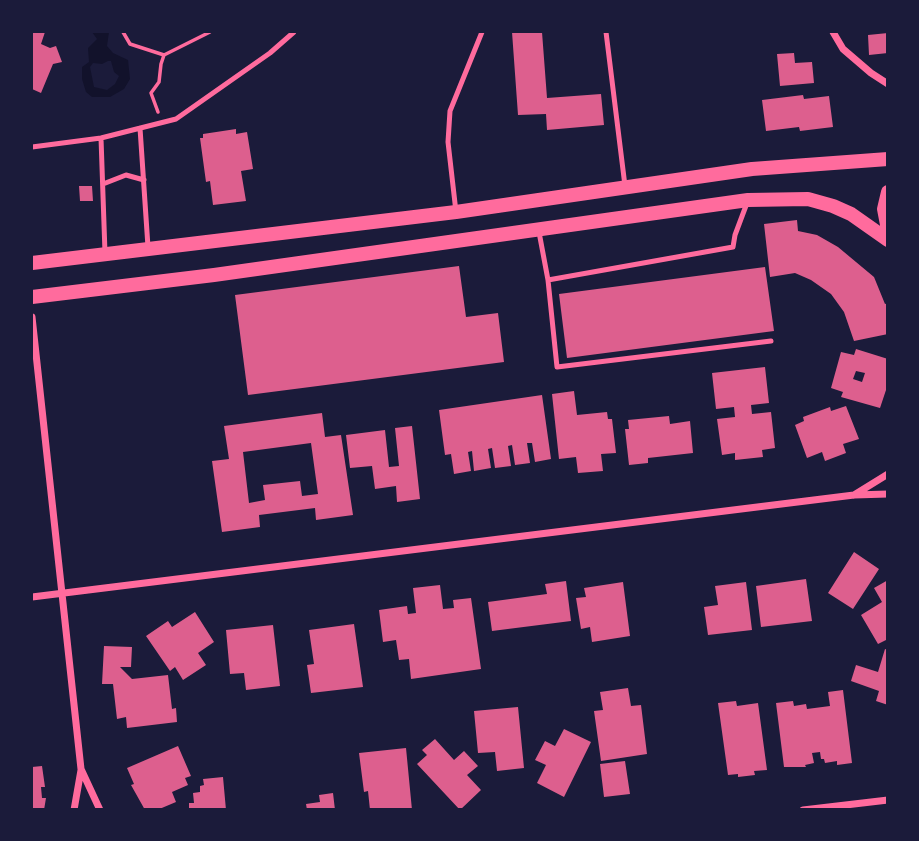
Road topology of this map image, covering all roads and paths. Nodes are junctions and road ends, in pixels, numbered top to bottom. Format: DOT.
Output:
graph roads {
  1 [pos="123,32"];
  2 [pos="210,32"];
  3 [pos="294,32"];
  4 [pos="482,32"];
  5 [pos="606,32"];
  6 [pos="833,32"];
  7 [pos="164,55"];
  8 [pos="887,84"];
  9 [pos="163,122"];
  10 [pos="140,128"];
  11 [pos="101,138"];
  12 [pos="32,148"];
  13 [pos="887,159"];
  14 [pos="145,180"];
  15 [pos="103,184"];
  16 [pos="625,186"];
  17 [pos="887,192"];
  18 [pos="748,200"];
  19 [pos="456,212"];
  20 [pos="539,230"];
  21 [pos="887,230"];
  22 [pos="887,240"];
  23 [pos="148,248"];
  24 [pos="105,253"];
  25 [pos="32,263"];
  26 [pos="548,280"];
  27 [pos="32,297"];
  28 [pos="32,317"];
  29 [pos="771,341"];
  30 [pos="887,474"];
  31 [pos="887,494"];
  32 [pos="854,495"];
  33 [pos="62,593"];
  34 [pos="32,597"];
  35 [pos="81,769"];
  36 [pos="887,800"];
  37 [pos="74,810"];
  38 [pos="100,810"];
  39 [pos="803,810"];
  1 -- 7 [label="path"];
  2 -- 7 [label="path"];
  3 -- 9 [label="lane"];
  4 -- 19 [label="lane"];
  5 -- 16 [label="lane"];
  6 -- 8 [label="street"];
  7 -- 9 [label="path"];
  9 -- 10 [label="lane"];
  10 -- 11 [label="lane"];
  10 -- 14 [label="lane"];
  11 -- 12 [label="lane"];
  11 -- 15 [label="lane"];
  13 -- 16 [label="main road"];
  14 -- 15 [label="lane"];
  14 -- 23 [label="lane"];
  15 -- 24 [label="lane"];
  16 -- 19 [label="main road"];
  17 -- 21 [label="main road"];
  18 -- 20 [label="main road"];
  18 -- 22 [label="main road"];
  18 -- 26 [label="lane"];
  19 -- 23 [label="main road"];
  20 -- 26 [label="lane"];
  20 -- 27 [label="main road"];
  23 -- 24 [label="main road"];
  24 -- 25 [label="main road"];
  26 -- 29 [label="lane"];
  28 -- 33 [label="street"];
  30 -- 32 [label="street"];
  31 -- 32 [label="street"];
  32 -- 33 [label="street"];
  33 -- 34 [label="street"];
  33 -- 35 [label="street"];
  35 -- 37 [label="street"];
  35 -- 38 [label="street"];
  36 -- 39 [label="street"];
}
